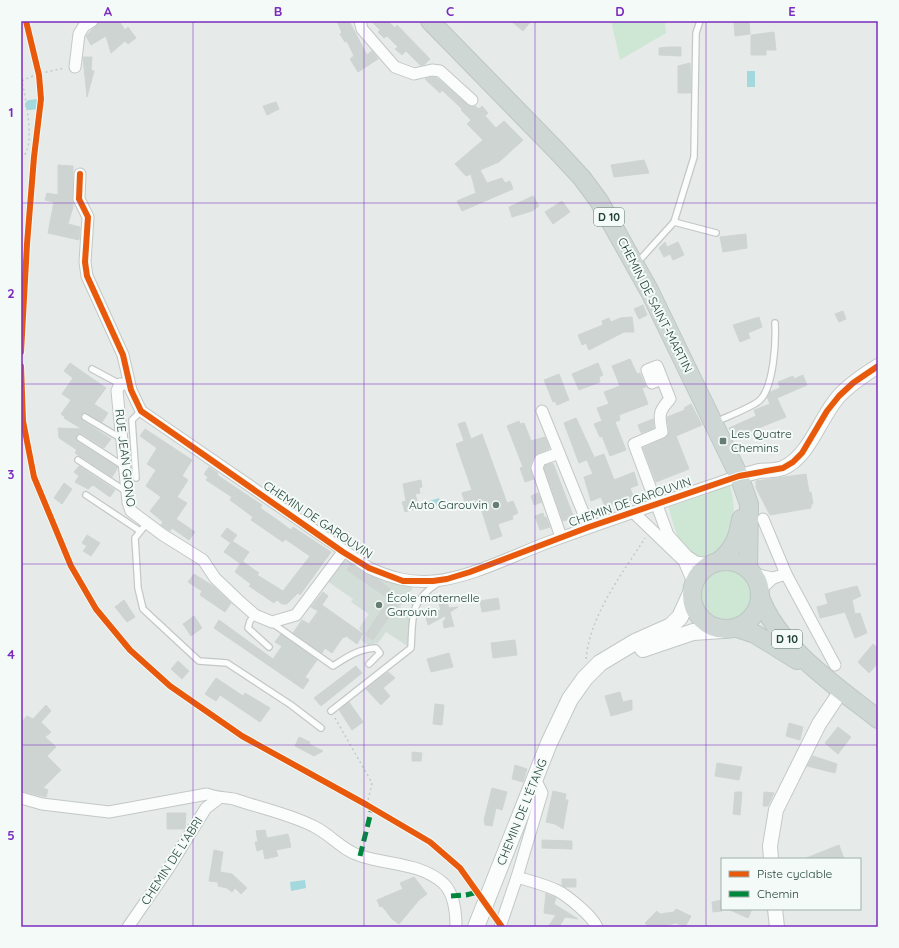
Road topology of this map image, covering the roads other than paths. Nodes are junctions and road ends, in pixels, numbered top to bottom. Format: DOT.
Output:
graph roads {
  1 [pos="92,21"];
  2 [pos="360,21"];
  3 [pos="430,21"];
  4 [pos="700,21"];
  5 [pos="75,67"];
  6 [pos="472,100"];
  7 [pos="80,174"];
  8 [pos="674,222"];
  9 [pos="716,232"];
  10 [pos="636,265"];
  11 [pos="775,322"];
  12 [pos="878,366"];
  13 [pos="92,369"];
  14 [pos="662,379"];
  15 [pos="124,384"];
  16 [pos="141,411"];
  17 [pos="542,411"];
  18 [pos="85,417"];
  19 [pos="714,423"];
  20 [pos="80,438"];
  21 [pos="122,439"];
  22 [pos="559,453"];
  23 [pos="78,460"];
  24 [pos="125,467"];
  25 [pos="136,478"];
  26 [pos="740,480"];
  27 [pos="128,492"];
  28 [pos="86,495"];
  29 [pos="656,504"];
  30 [pos="633,512"];
  31 [pos="763,519"];
  32 [pos="143,527"];
  33 [pos="590,527"];
  34 [pos="561,537"];
  35 [pos="343,552"];
  36 [pos="715,563"];
  37 [pos="786,574"];
  38 [pos="773,578"];
  39 [pos="443,580"];
  40 [pos="755,583"];
  41 [pos="692,587"];
  42 [pos="256,615"];
  43 [pos="272,622"];
  44 [pos="730,629"];
  45 [pos="269,647"];
  46 [pos="369,664"];
  47 [pos="828,670"];
  48 [pos="841,691"];
  49 [pos="570,699"];
  50 [pos="331,711"];
  51 [pos="878,719"];
  52 [pos="321,728"];
  53 [pos="535,779"];
  54 [pos="21,798"];
  55 [pos="218,799"];
  56 [pos="771,858"];
  57 [pos="517,877"];
  58 [pos="775,910"];
  59 [pos="128,927"];
  60 [pos="456,927"];
  61 [pos="476,927"];
  62 [pos="500,927"];
  63 [pos="597,927"];
  64 [pos="777,927"];
  1 -- 5 [label="street"];
  2 -- 6 [label="street"];
  3 -- 10 [label="main road, CHEMIN DE SAINT-MARTIN / D 10"];
  4 -- 8 [label="lane"];
  7 -- 15 [label="street"];
  8 -- 9 [label="lane"];
  8 -- 10 [label="lane"];
  10 -- 19 [label="main road, CHEMIN DE SAINT-MARTIN / D 10"];
  11 -- 19 [label="lane"];
  12 -- 26 [label="street"];
  13 -- 15 [label="lane"];
  14 -- 29 [label="street"];
  15 -- 16 [label="street"];
  15 -- 21 [label="street, RUE JEAN GIONO"];
  16 -- 25 [label="lane"];
  16 -- 35 [label="street, CHEMIN DE GAROUVIN"];
  17 -- 22 [label="street"];
  18 -- 21 [label="lane"];
  19 -- 26 [label="main road, CHEMIN DE SAINT-MARTIN / D 10"];
  20 -- 24 [label="lane"];
  21 -- 24 [label="street, RUE JEAN GIONO"];
  22 -- 33 [label="street"];
  22 -- 34 [label="street"];
  23 -- 27 [label="lane"];
  24 -- 27 [label="street, RUE JEAN GIONO"];
  26 -- 29 [label="street, CHEMIN DE GAROUVIN"];
  26 -- 36 [label="main road, D 10"];
  26 -- 40 [label="main road, D 10"];
  27 -- 32 [label="street, RUE JEAN GIONO"];
  28 -- 32 [label="lane"];
  29 -- 30 [label="street, CHEMIN DE GAROUVIN"];
  29 -- 36 [label="street"];
  30 -- 33 [label="street, CHEMIN DE GAROUVIN"];
  30 -- 41 [label="street"];
  31 -- 37 [label="street"];
  32 -- 42 [label="street, RUE JEAN GIONO"];
  32 -- 52 [label="lane"];
  33 -- 34 [label="street, CHEMIN DE GAROUVIN"];
  34 -- 39 [label="street, CHEMIN DE GAROUVIN"];
  35 -- 39 [label="street, CHEMIN DE GAROUVIN"];
  35 -- 43 [label="street"];
  36 -- 40 [label="main road"];
  36 -- 41 [label="main road"];
  37 -- 38 [label="street"];
  37 -- 47 [label="street"];
  38 -- 40 [label="street"];
  38 -- 40 [label="street"];
  39 -- 50 [label="lane"];
  40 -- 44 [label="main road"];
  40 -- 47 [label="main road, D 10"];
  41 -- 44 [label="main road"];
  41 -- 49 [label="main road, CHEMIN DE L’ÉTANG"];
  42 -- 43 [label="street, RUE JEAN GIONO"];
  42 -- 45 [label="lane"];
  43 -- 46 [label="lane"];
  44 -- 47 [label="main road, D 10"];
  44 -- 49 [label="main road, CHEMIN DE L’ÉTANG"];
  47 -- 48 [label="main road, D 10"];
  48 -- 51 [label="main road, D 10"];
  48 -- 56 [label="street"];
  49 -- 53 [label="main road, CHEMIN DE L’ÉTANG"];
  53 -- 57 [label="street"];
  53 -- 61 [label="main road, CHEMIN DE L’ÉTANG"];
  54 -- 55 [label="street"];
  55 -- 59 [label="street, CHEMIN DE L'ABRI"];
  55 -- 60 [label="street"];
  57 -- 62 [label="street"];
  57 -- 63 [label="street"];
  58 -- 64 [label="street"];
}
